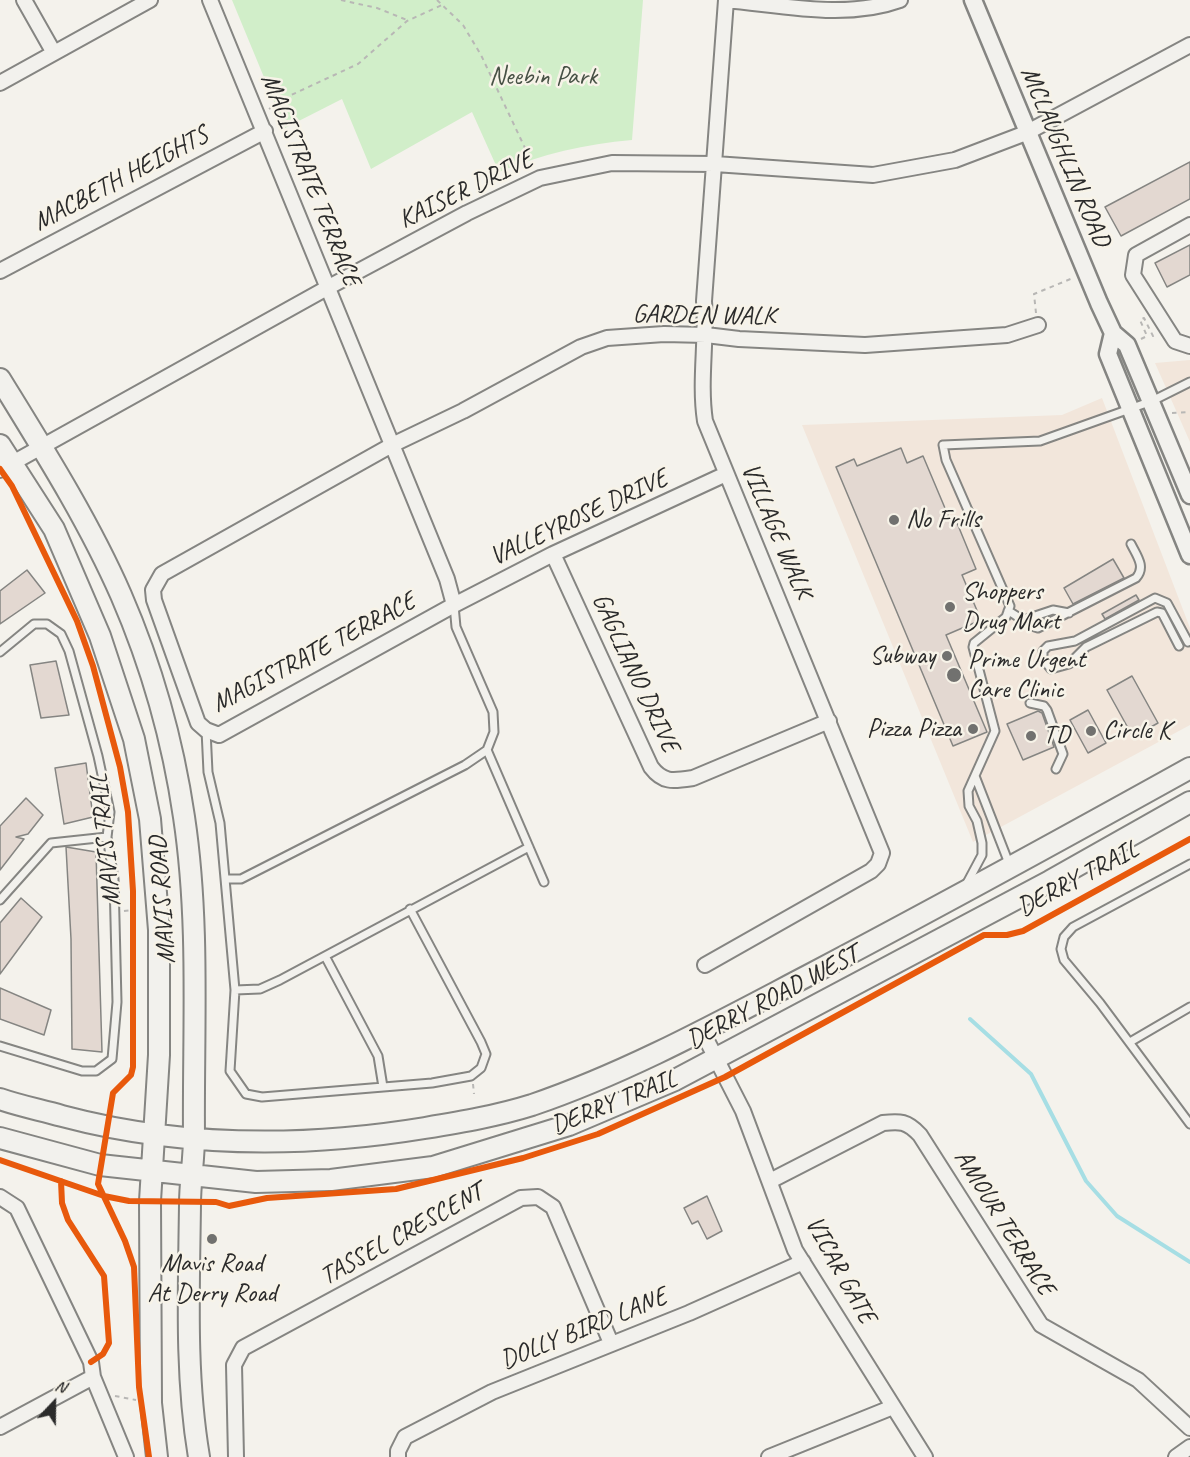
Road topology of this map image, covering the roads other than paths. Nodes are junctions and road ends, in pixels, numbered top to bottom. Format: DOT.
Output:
graph roads {
  1 [pos="24,0"];
  2 [pos="150,0"];
  3 [pos="210,0"];
  4 [pos="726,0"];
  5 [pos="900,0"];
  6 [pos="973,0"];
  7 [pos="1190,45"];
  8 [pos="54,52"];
  9 [pos="0,83"];
  10 [pos="265,131"];
  11 [pos="1026,133"];
  12 [pos="715,164"];
  13 [pos="1190,225"];
  14 [pos="0,271"];
  15 [pos="327,288"];
  16 [pos="1038,325"];
  17 [pos="1113,333"];
  18 [pos="706,335"];
  19 [pos="1190,346"];
  20 [pos="0,379"];
  21 [pos="1190,382"];
  22 [pos="1152,401"];
  23 [pos="1130,409"];
  24 [pos="0,445"];
  25 [pos="392,446"];
  26 [pos="42,448"];
  27 [pos="7,467"];
  28 [pos="726,474"];
  29 [pos="1190,495"];
  30 [pos="1131,544"];
  31 [pos="553,554"];
  32 [pos="1190,555"];
  33 [pos="453,605"];
  34 [pos="1008,611"];
  35 [pos="1069,613"];
  36 [pos="1023,620"];
  37 [pos="1188,642"];
  38 [pos="1179,646"];
  39 [pos="0,652"];
  40 [pos="1030,703"];
  41 [pos="829,721"];
  42 [pos="206,730"];
  43 [pos="487,750"];
  44 [pos="1190,768"];
  45 [pos="1056,769"];
  46 [pos="975,776"];
  47 [pos="1190,802"];
  48 [pos="106,837"];
  49 [pos="529,847"];
  50 [pos="1190,864"];
  51 [pos="1011,868"];
  52 [pos="225,879"];
  53 [pos="544,882"];
  54 [pos="960,895"];
  55 [pos="0,900"];
  56 [pos="410,909"];
  57 [pos="998,909"];
  58 [pos="325,956"];
  59 [pos="705,965"];
  60 [pos="236,990"];
  61 [pos="1190,1006"];
  62 [pos="702,1031"];
  63 [pos="1130,1042"];
  64 [pos="0,1046"];
  65 [pos="717,1059"];
  66 [pos="383,1087"];
  67 [pos="0,1098"];
  68 [pos="1190,1124"];
  69 [pos="153,1136"];
  70 [pos="0,1138"];
  71 [pos="194,1140"];
  72 [pos="152,1171"];
  73 [pos="192,1176"];
  74 [pos="770,1181"];
  75 [pos="0,1197"];
  76 [pos="803,1262"];
  77 [pos="611,1343"];
  78 [pos="93,1377"];
  79 [pos="893,1407"];
  80 [pos="0,1427"];
  81 [pos="1190,1428"];
  82 [pos="1190,1447"];
  83 [pos="126,1457"];
  84 [pos="157,1457"];
  85 [pos="199,1457"];
  86 [pos="236,1457"];
  87 [pos="398,1457"];
  88 [pos="769,1457"];
  89 [pos="925,1457"];
  90 [pos="1176,1457"];
  1 -- 8 [label="street"];
  2 -- 8 [label="street"];
  3 -- 10 [label="street, MAGISTRATE TERRACE"];
  4 -- 5 [label="street, VILLAGE WALK"];
  4 -- 12 [label="street, VILLAGE WALK"];
  6 -- 11 [label="street, MCLAUGHLIN ROAD"];
  7 -- 11 [label="street, KAISER DRIVE"];
  8 -- 9 [label="street"];
  10 -- 14 [label="street, MACBETH HEIGHTS"];
  10 -- 15 [label="street, MAGISTRATE TERRACE"];
  11 -- 12 [label="street, KAISER DRIVE"];
  11 -- 17 [label="street, MCLAUGHLIN ROAD"];
  12 -- 15 [label="street, KAISER DRIVE"];
  12 -- 18 [label="street, VILLAGE WALK"];
  13 -- 19 [label="street"];
  15 -- 25 [label="street, MAGISTRATE TERRACE"];
  15 -- 26 [label="street, KAISER DRIVE"];
  16 -- 18 [label="street, GARDEN WALK"];
  17 -- 22 [label="street, MCLAUGHLIN ROAD"];
  17 -- 23 [label="street, MCLAUGHLIN ROAD"];
  18 -- 25 [label="street, GARDEN WALK"];
  18 -- 28 [label="street, VILLAGE WALK"];
  20 -- 26 [label="main road, MAVIS ROAD"];
  21 -- 22 [label="lane"];
  22 -- 23 [label="lane"];
  22 -- 29 [label="street, MCLAUGHLIN ROAD"];
  23 -- 32 [label="street, MCLAUGHLIN ROAD"];
  23 -- 34 [label="lane"];
  24 -- 27 [label="main road, MAVIS ROAD"];
  25 -- 33 [label="street, MAGISTRATE TERRACE"];
  25 -- 42 [label="street, MAGISTRATE TERRACE"];
  26 -- 27 [label="street, KAISER DRIVE"];
  26 -- 71 [label="main road, MAVIS ROAD"];
  27 -- 69 [label="main road, MAVIS ROAD"];
  28 -- 31 [label="street, VALLEYROSE DRIVE"];
  28 -- 41 [label="street, VILLAGE WALK"];
  30 -- 35 [label="lane"];
  31 -- 33 [label="street, VALLEYROSE DRIVE"];
  31 -- 41 [label="street, GAGLIANO DRIVE"];
  33 -- 42 [label="street, MAGISTRATE TERRACE"];
  33 -- 43 [label="lane"];
  34 -- 36 [label="lane"];
  34 -- 46 [label="lane"];
  35 -- 36 [label="lane"];
  35 -- 36 [label="lane"];
  37 -- 38 [label="lane"];
  39 -- 48 [label="lane"];
  40 -- 45 [label="lane"];
  41 -- 59 [label="street, VILLAGE WALK"];
  42 -- 52 [label="lane"];
  43 -- 49 [label="lane"];
  43 -- 52 [label="lane"];
  44 -- 51 [label="main road, DERRY ROAD WEST"];
  46 -- 51 [label="lane"];
  46 -- 54 [label="lane"];
  47 -- 57 [label="main road, DERRY ROAD WEST"];
  48 -- 55 [label="lane"];
  48 -- 64 [label="lane"];
  49 -- 53 [label="lane"];
  49 -- 56 [label="lane"];
  50 -- 63 [label="lane"];
  51 -- 54 [label="main road, DERRY ROAD WEST"];
  51 -- 57 [label="main road"];
  52 -- 60 [label="lane"];
  54 -- 62 [label="main road, DERRY ROAD WEST"];
  56 -- 58 [label="lane"];
  56 -- 66 [label="lane"];
  57 -- 65 [label="main road, DERRY ROAD WEST"];
  58 -- 60 [label="lane"];
  58 -- 66 [label="lane"];
  60 -- 66 [label="lane"];
  61 -- 63 [label="lane"];
  62 -- 65 [label="street, VICAR GATE"];
  62 -- 71 [label="main road, DERRY ROAD WEST"];
  63 -- 68 [label="lane"];
  65 -- 73 [label="main road, DERRY ROAD WEST"];
  65 -- 74 [label="street, VICAR GATE"];
  67 -- 69 [label="main road, DERRY ROAD WEST"];
  69 -- 71 [label="main road, DERRY ROAD WEST"];
  69 -- 72 [label="main road, MAVIS ROAD"];
  70 -- 72 [label="main road, DERRY ROAD WEST"];
  71 -- 73 [label="main road, MAVIS ROAD"];
  72 -- 73 [label="main road, DERRY ROAD WEST"];
  72 -- 84 [label="main road, MAVIS ROAD"];
  73 -- 85 [label="main road, MAVIS ROAD"];
  74 -- 76 [label="street, VICAR GATE"];
  74 -- 81 [label="street, AMOUR TERRACE"];
  75 -- 78 [label="street"];
  76 -- 77 [label="street, DOLLY BIRD LANE"];
  76 -- 79 [label="street, VICAR GATE"];
  77 -- 86 [label="street, TASSEL CRESCENT"];
  77 -- 87 [label="street, DOLLY BIRD LANE"];
  78 -- 80 [label="street"];
  78 -- 83 [label="street"];
  79 -- 88 [label="street"];
  79 -- 89 [label="street, VICAR GATE"];
  82 -- 90 [label="street"];
}
